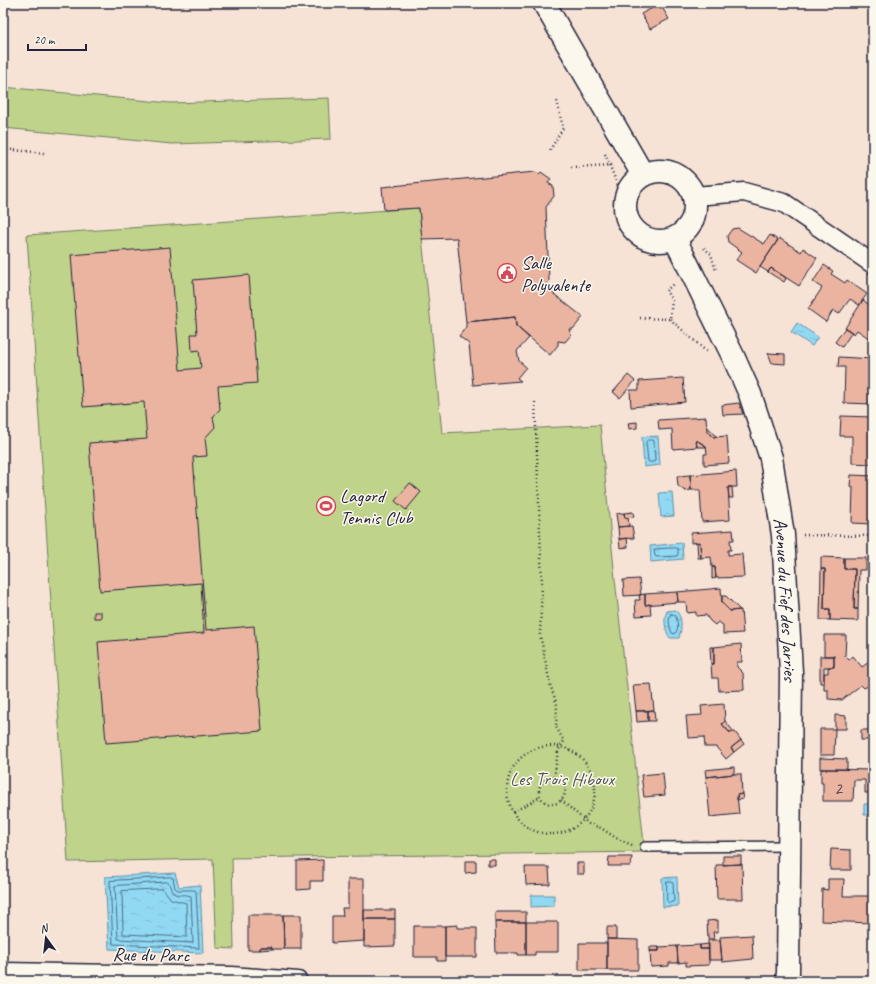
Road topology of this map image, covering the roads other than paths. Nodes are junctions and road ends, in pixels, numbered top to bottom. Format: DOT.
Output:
graph roads {
  1 [pos="544,3"];
  2 [pos="643,175"];
  3 [pos="694,196"];
  4 [pos="675,239"];
  5 [pos="873,264"];
  6 [pos="790,846"];
  7 [pos="645,847"];
  8 [pos="3,972"];
  9 [pos="298,981"];
  10 [pos="787,981"];
  1 -- 2 [label="street"];
  2 -- 3 [label="street"];
  2 -- 4 [label="street"];
  3 -- 4 [label="street"];
  3 -- 5 [label="street"];
  4 -- 6 [label="street, Avenue du Fief des Jarries"];
  6 -- 7 [label="lane"];
  6 -- 10 [label="street, Avenue du Fief des Jarries"];
  8 -- 9 [label="street, Rue du Parc"];
}
